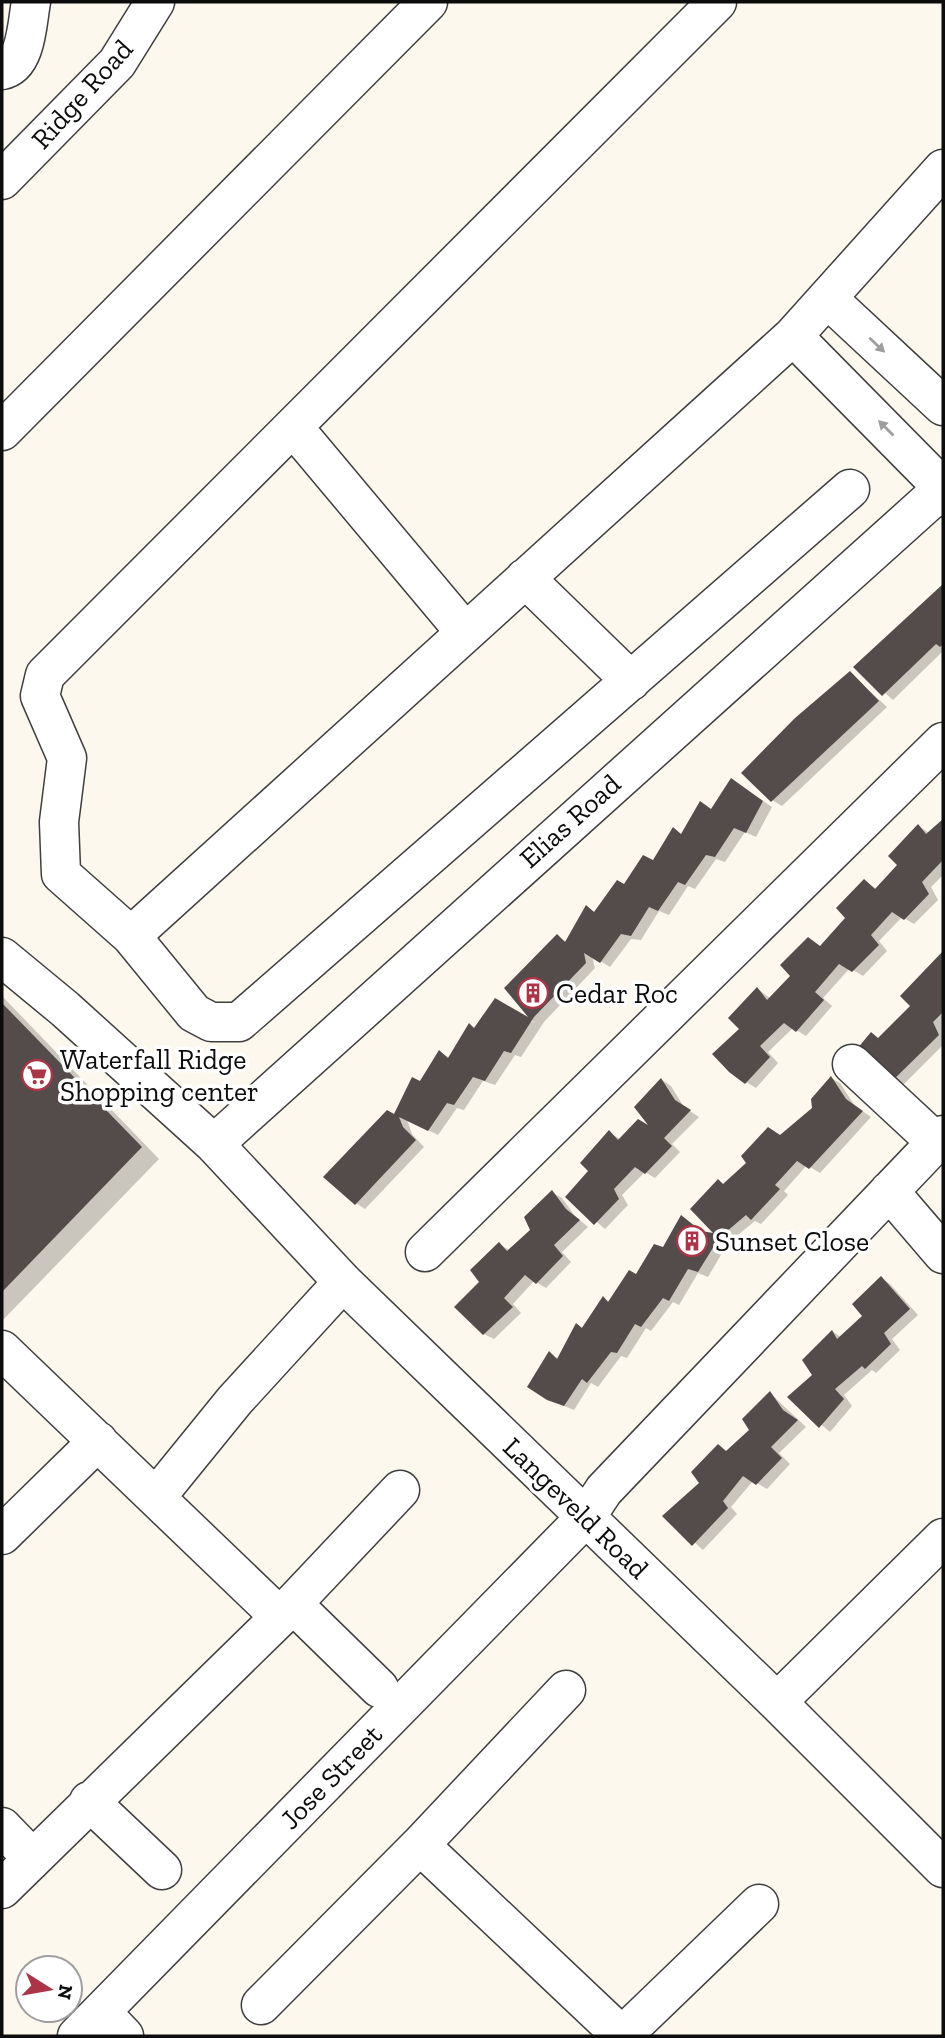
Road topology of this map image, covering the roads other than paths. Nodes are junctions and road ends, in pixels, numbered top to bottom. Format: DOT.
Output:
graph roads {
  1 [pos="31,2"];
  2 [pos="155,2"];
  3 [pos="428,2"];
  4 [pos="717,2"];
  5 [pos="2,70"];
  6 [pos="943,169"];
  7 [pos="2,180"];
  8 [pos="828,298"];
  9 [pos="793,335"];
  10 [pos="943,406"];
  11 [pos="294,428"];
  12 [pos="2,431"];
  13 [pos="939,485"];
  14 [pos="850,489"];
  15 [pos="525,578"];
  16 [pos="465,632"];
  17 [pos="631,681"];
  18 [pos="943,742"];
  19 [pos="131,936"];
  20 [pos="2,957"];
  21 [pos="852,1064"];
  22 [pos="939,1138"];
  23 [pos="214,1144"];
  24 [pos="889,1191"];
  25 [pos="425,1252"];
  26 [pos="943,1255"];
  27 [pos="343,1282"];
  28 [pos="2,1350"];
  29 [pos="98,1441"];
  30 [pos="400,1490"];
  31 [pos="157,1496"];
  32 [pos="586,1517"];
  33 [pos="2,1535"];
  34 [pos="943,1538"];
  35 [pos="286,1610"];
  36 [pos="379,1688"];
  37 [pos="566,1690"];
  38 [pos="778,1702"];
  39 [pos="89,1801"];
  40 [pos="2,1827"];
  41 [pos="420,1845"];
  42 [pos="32,1858"];
  43 [pos="943,1868"];
  44 [pos="162,1870"];
  45 [pos="2,1889"];
  46 [pos="759,1904"];
  47 [pos="261,2006"];
  48 [pos="100,2028"];
  49 [pos="622,2036"];
  1 -- 5 [label="street"];
  2 -- 7 [label="street, Ridge Road"];
  3 -- 12 [label="street"];
  4 -- 11 [label="street"];
  6 -- 8 [label="street"];
  8 -- 9 [label="street"];
  8 -- 10 [label="street, one-way"];
  13 -- 9 [label="street, one-way"];
  9 -- 15 [label="street"];
  11 -- 16 [label="street"];
  11 -- 19 [label="street"];
  13 -- 23 [label="street, Elias Road"];
  14 -- 17 [label="street"];
  15 -- 16 [label="street"];
  15 -- 17 [label="street"];
  16 -- 19 [label="street"];
  17 -- 19 [label="street"];
  18 -- 25 [label="street"];
  20 -- 23 [label="street, Langeveld Road"];
  21 -- 22 [label="street"];
  22 -- 24 [label="street, Jose Street"];
  23 -- 27 [label="street, Langeveld Road"];
  24 -- 26 [label="street"];
  24 -- 32 [label="street, Jose Street"];
  27 -- 31 [label="street"];
  27 -- 32 [label="street, Langeveld Road"];
  28 -- 29 [label="street"];
  29 -- 31 [label="street"];
  29 -- 33 [label="street"];
  30 -- 35 [label="street"];
  31 -- 35 [label="street"];
  32 -- 38 [label="street, Langeveld Road"];
  32 -- 48 [label="street, Jose Street"];
  34 -- 38 [label="street"];
  35 -- 36 [label="street"];
  35 -- 39 [label="street"];
  37 -- 41 [label="street"];
  38 -- 43 [label="street, Langeveld Road"];
  39 -- 42 [label="street"];
  39 -- 44 [label="street"];
  40 -- 42 [label="street"];
  41 -- 47 [label="street"];
  41 -- 49 [label="street"];
  42 -- 45 [label="street"];
  46 -- 49 [label="street"];
}
